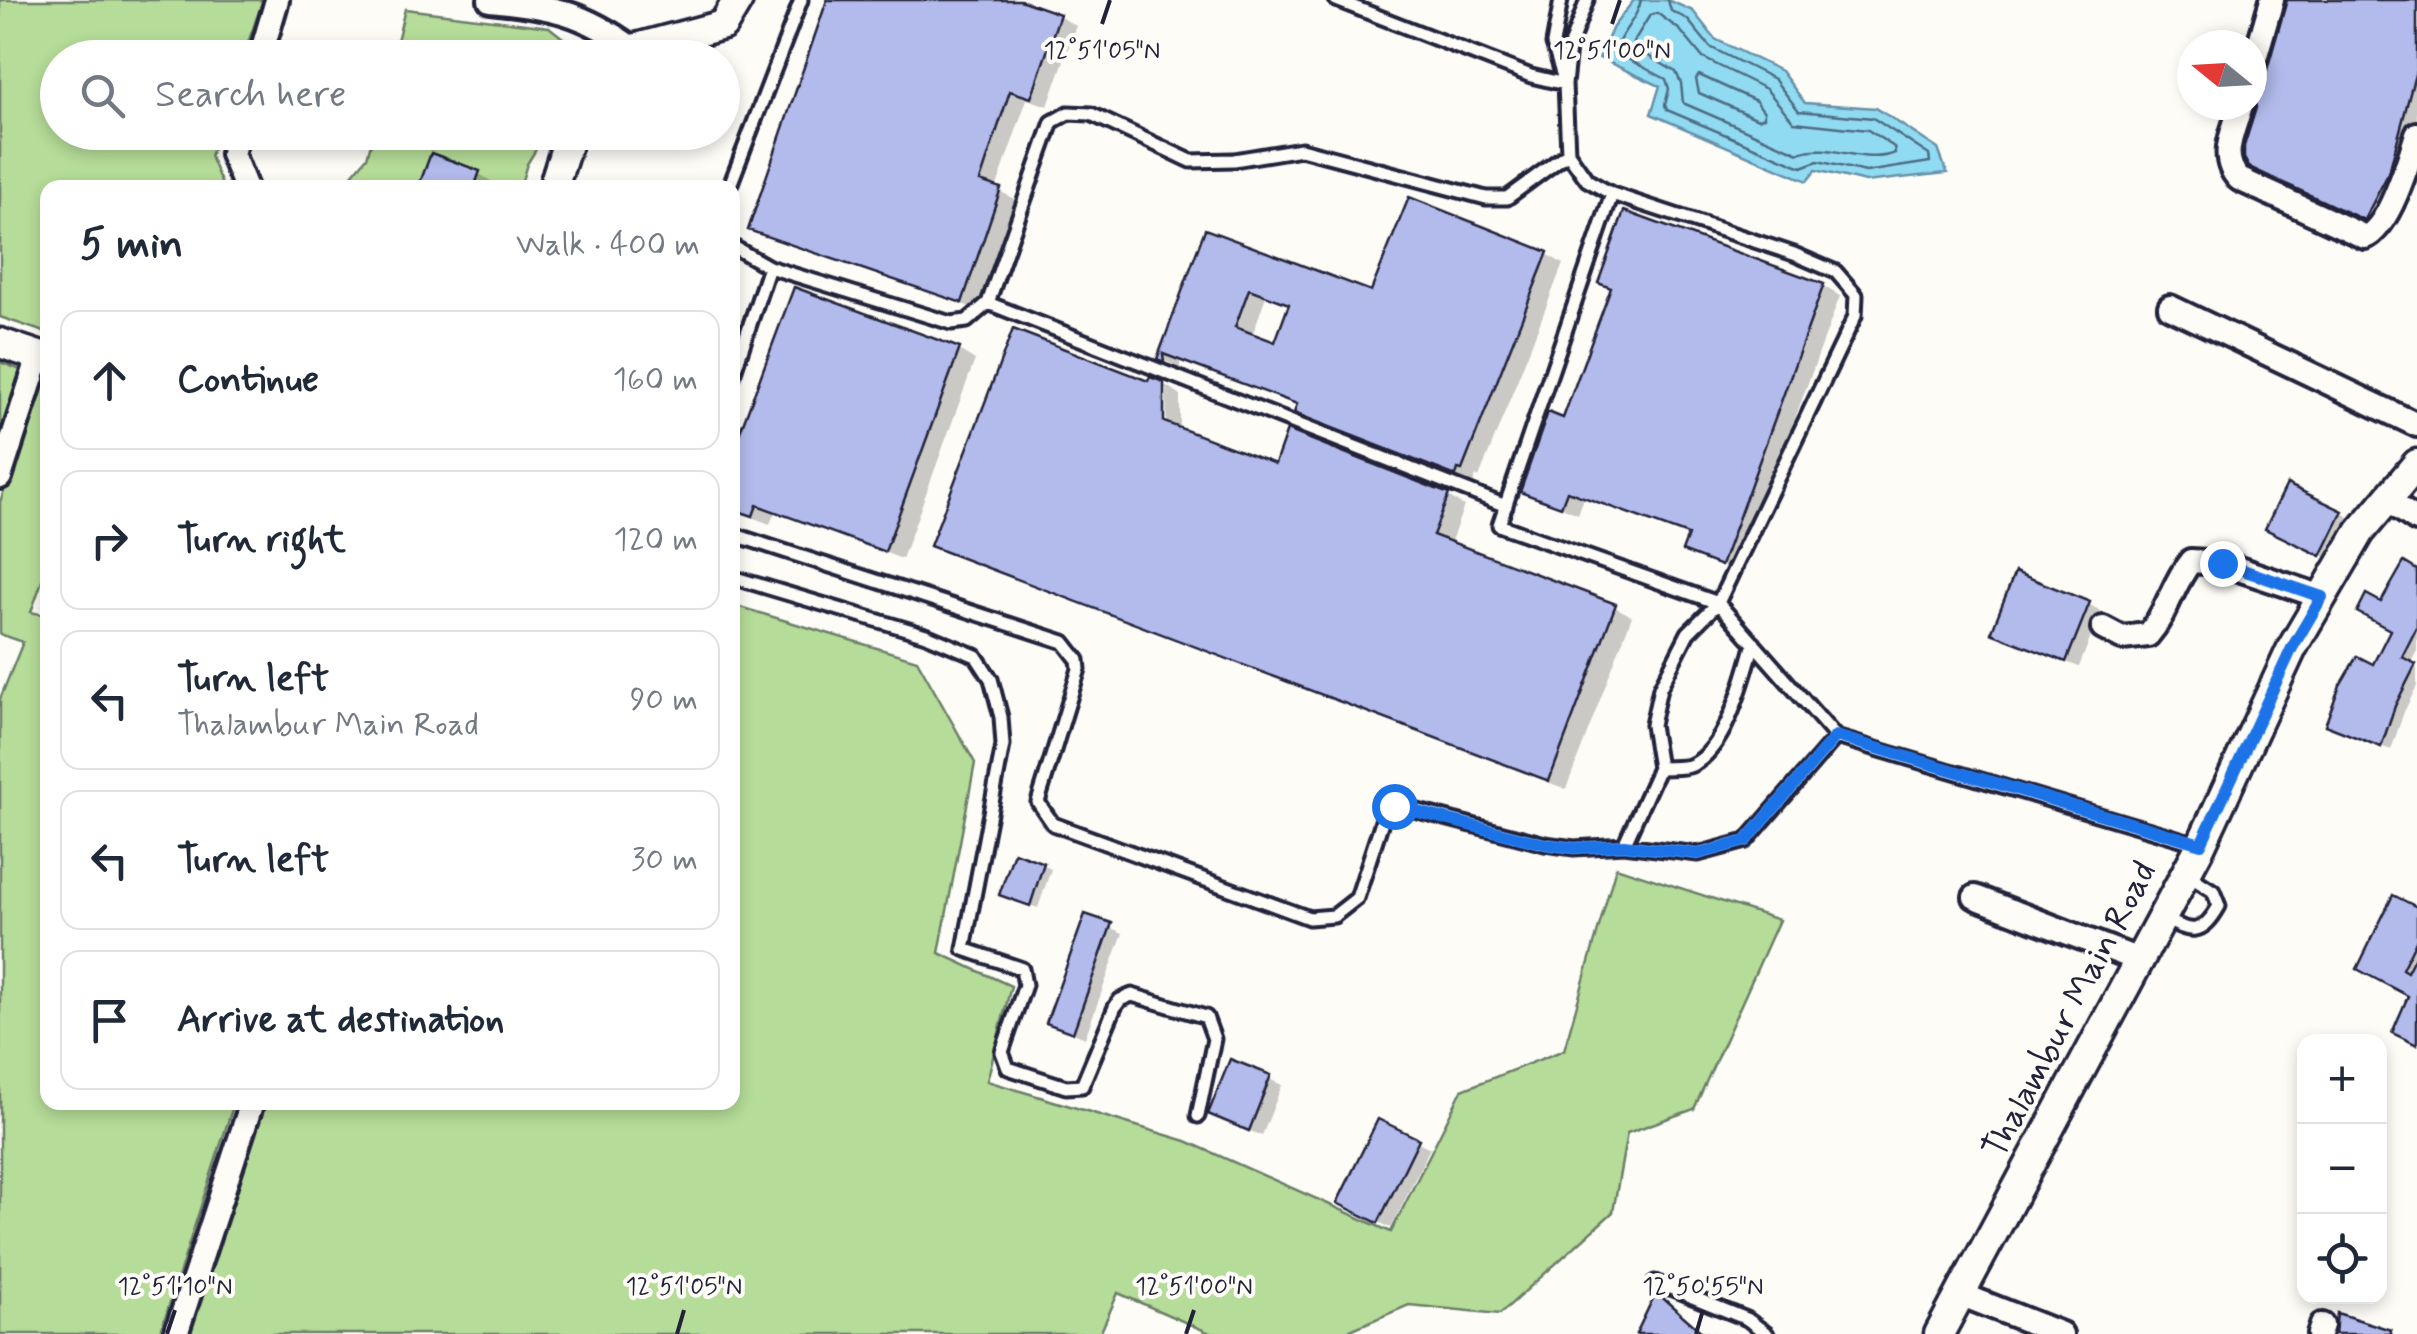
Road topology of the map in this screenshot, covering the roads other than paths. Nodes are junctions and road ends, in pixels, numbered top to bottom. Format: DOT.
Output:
graph roads {
  1 [pos="277,0"];
  2 [pos="490,0"];
  3 [pos="738,0"];
  4 [pos="800,0"];
  5 [pos="1336,0"];
  6 [pos="1561,0"];
  7 [pos="1587,0"];
  8 [pos="2272,0"];
  9 [pos="2263,30"];
  10 [pos="265,40"];
  11 [pos="618,40"];
  12 [pos="672,40"];
  13 [pos="1565,84"];
  14 [pos="2238,120"];
  15 [pos="2417,134"];
  16 [pos="233,150"];
  17 [pos="566,150"];
  18 [pos="1568,154"];
  19 [pos="243,180"];
  20 [pos="556,180"];
  21 [pos="732,180"];
  22 [pos="1612,194"];
  23 [pos="740,251"];
  24 [pos="769,268"];
  25 [pos="988,303"];
  26 [pos="2170,307"];
  27 [pos="0,343"];
  28 [pos="740,354"];
  29 [pos="40,357"];
  30 [pos="40,366"];
  31 [pos="2417,425"];
  32 [pos="2417,464"];
  33 [pos="0,477"];
  34 [pos="2387,500"];
  35 [pos="1506,506"];
  36 [pos="2417,520"];
  37 [pos="740,537"];
  38 [pos="740,579"];
  39 [pos="2322,597"];
  40 [pos="1718,603"];
  41 [pos="2103,628"];
  42 [pos="1754,644"];
  43 [pos="1836,736"];
  44 [pos="1659,768"];
  45 [pos="2201,844"];
  46 [pos="1624,845"];
  47 [pos="2185,874"];
  48 [pos="1975,896"];
  49 [pos="2162,917"];
  50 [pos="2139,960"];
  51 [pos="249,1110"];
  52 [pos="1198,1116"];
  53 [pos="1655,1282"];
  54 [pos="1960,1294"];
  55 [pos="176,1334"];
  56 [pos="1767,1334"];
  57 [pos="1939,1334"];
  58 [pos="2061,1334"];
  1 -- 10 [label="street"];
  2 -- 11 [label="street"];
  3 -- 12 [label="street"];
  4 -- 21 [label="lane"];
  5 -- 13 [label="lane"];
  6 -- 13 [label="lane"];
  7 -- 13 [label="lane"];
  8 -- 9 [label="street"];
  13 -- 18 [label="lane"];
  14 -- 15 [label="street"];
  16 -- 19 [label="street"];
  17 -- 20 [label="street"];
  18 -- 22 [label="lane"];
  18 -- 25 [label="lane"];
  22 -- 35 [label="lane"];
  22 -- 40 [label="lane"];
  23 -- 24 [label="lane"];
  24 -- 25 [label="lane"];
  24 -- 28 [label="lane"];
  25 -- 35 [label="lane"];
  26 -- 31 [label="street"];
  27 -- 29 [label="street"];
  30 -- 33 [label="street"];
  32 -- 34 [label="street, Thalambur Main Road"];
  34 -- 36 [label="street"];
  34 -- 39 [label="street, Thalambur Main Road"];
  35 -- 40 [label="lane"];
  37 -- 46 [label="lane"];
  38 -- 52 [label="lane"];
  39 -- 41 [label="street"];
  39 -- 45 [label="street, Thalambur Main Road"];
  40 -- 42 [label="lane"];
  40 -- 44 [label="lane"];
  42 -- 43 [label="lane"];
  42 -- 44 [label="lane"];
  43 -- 45 [label="lane"];
  43 -- 46 [label="lane"];
  44 -- 46 [label="lane"];
  45 -- 47 [label="street, Thalambur Main Road"];
  47 -- 49 [label="street, Thalambur Main Road"];
  47 -- 49 [label="lane"];
  48 -- 50 [label="street"];
  49 -- 50 [label="street, Thalambur Main Road"];
  50 -- 54 [label="street, Thalambur Main Road"];
  51 -- 55 [label="street"];
  53 -- 56 [label="lane"];
  54 -- 57 [label="street, Thalambur Main Road"];
  54 -- 58 [label="street"];
}
